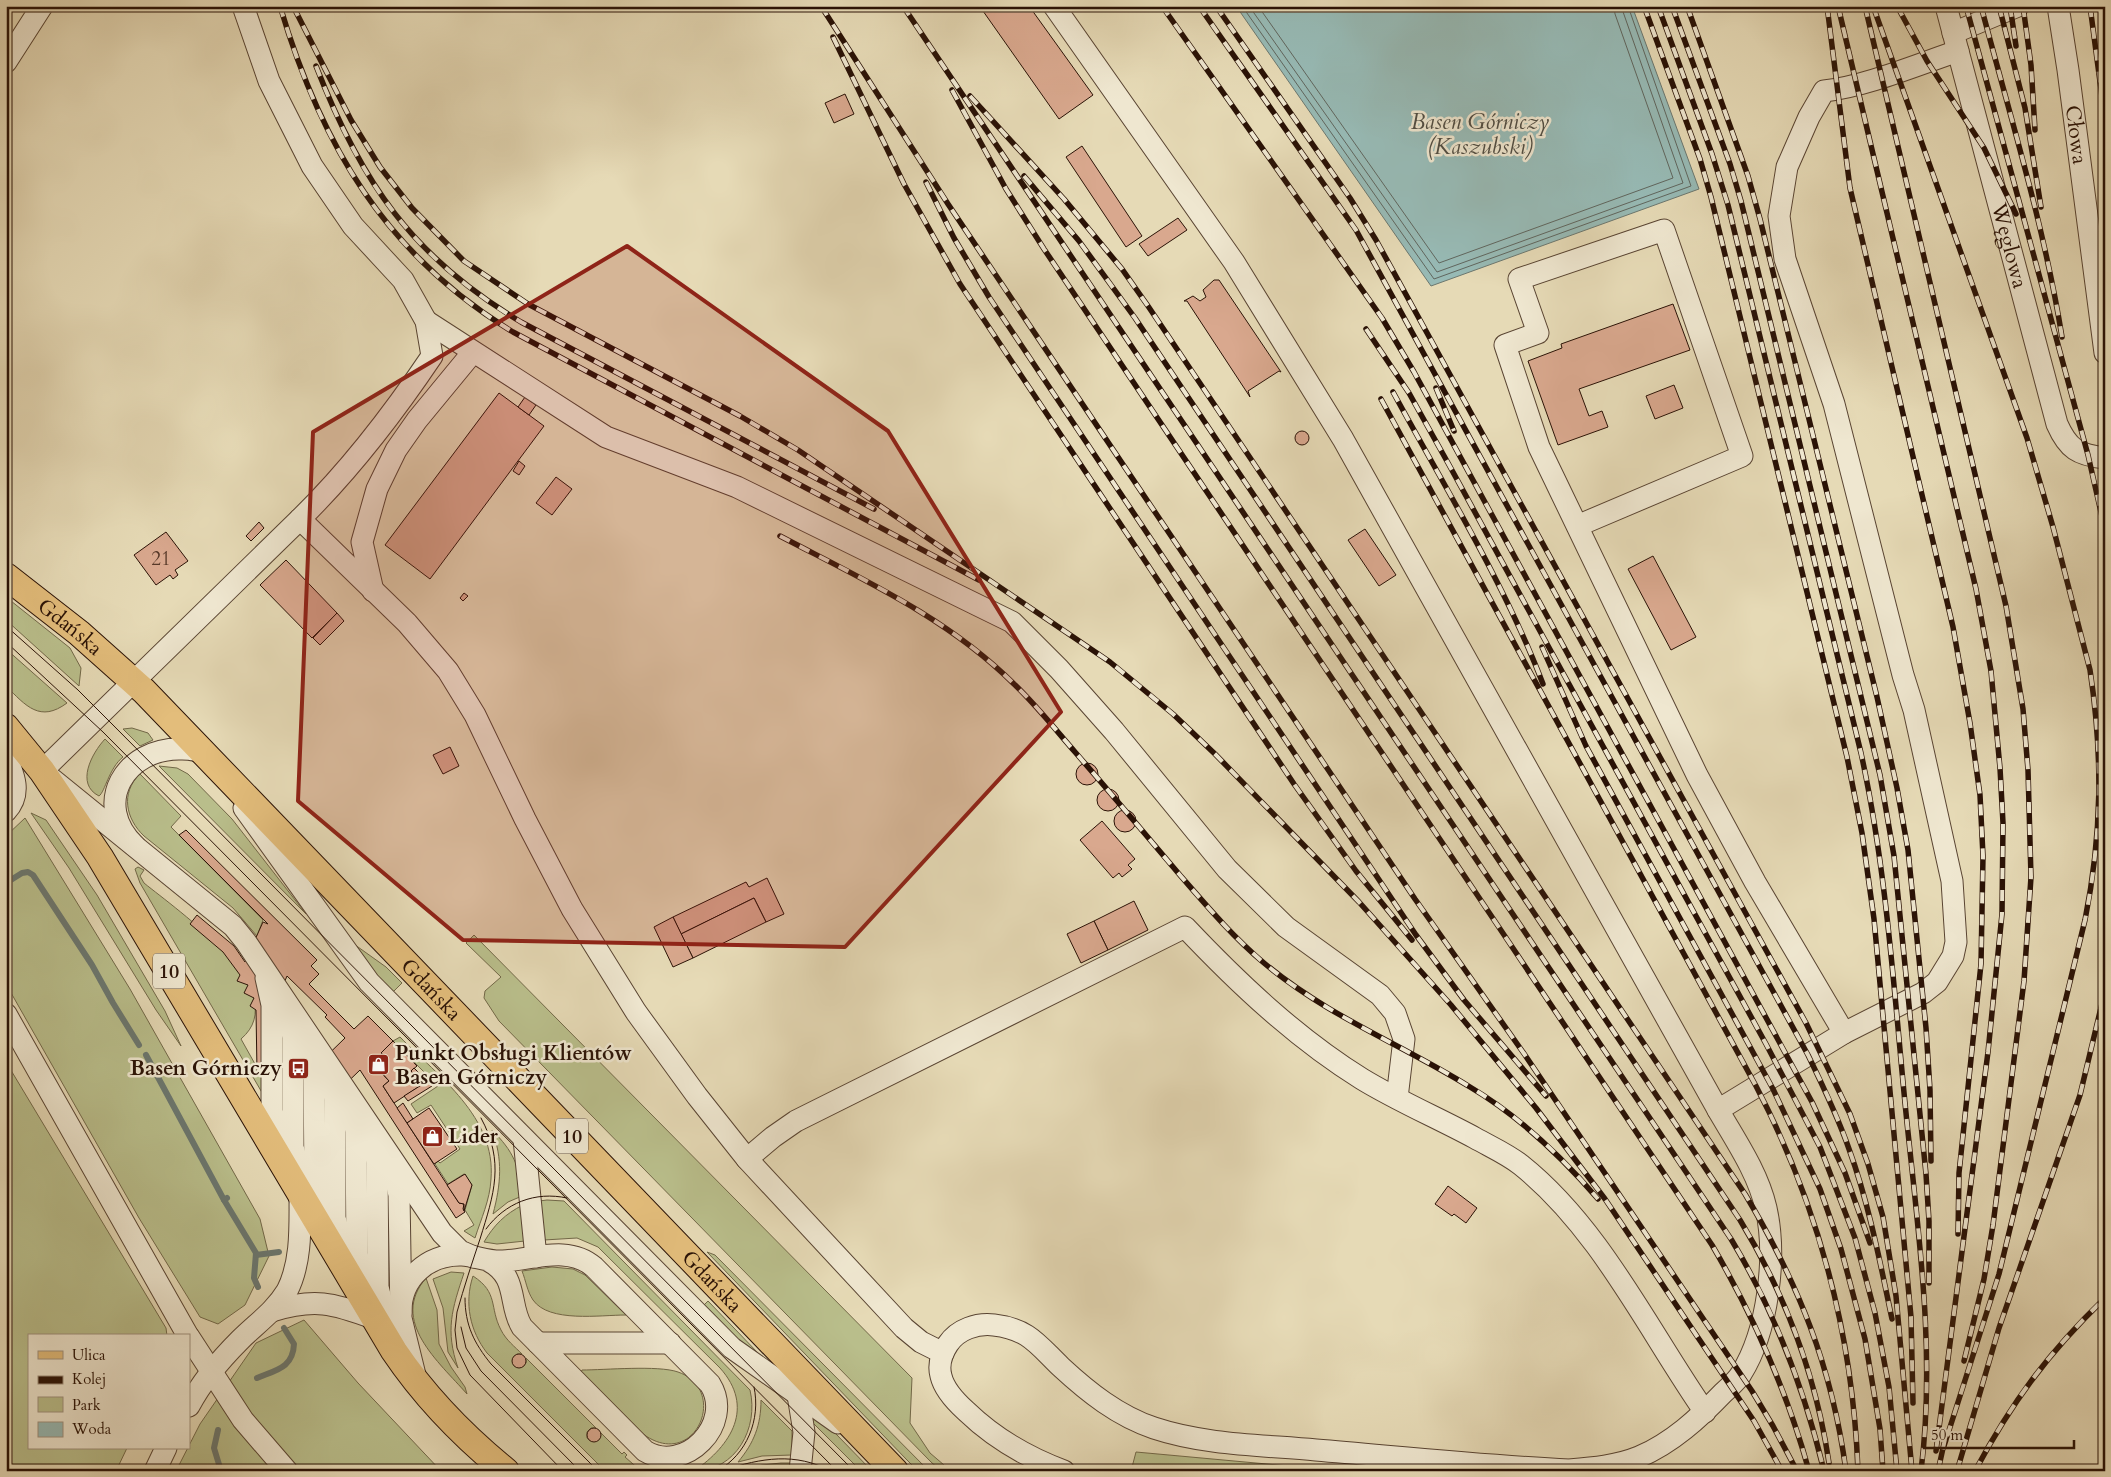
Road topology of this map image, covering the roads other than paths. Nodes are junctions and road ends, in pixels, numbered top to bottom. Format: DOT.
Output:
graph roads {
  1 [pos="42,6"];
  2 [pos="243,6"];
  3 [pos="1054,6"];
  4 [pos="1946,6"];
  5 [pos="2018,6"];
  6 [pos="2058,6"];
  7 [pos="1956,42"];
  8 [pos="6,62"];
  9 [pos="426,321"];
  10 [pos="473,352"];
  11 [pos="2105,353"];
  12 [pos="2105,458"];
  13 [pos="300,519"];
  14 [pos="1578,526"];
  15 [pos="6,576"];
  16 [pos="373,591"];
  17 [pos="133,681"];
  18 [pos="6,727"];
  19 [pos="204,754"];
  20 [pos="6,756"];
  21 [pos="42,771"];
  22 [pos="6,811"];
  23 [pos="136,846"];
  24 [pos="257,958"];
  25 [pos="278,989"];
  26 [pos="6,1014"];
  27 [pos="299,1020"];
  28 [pos="1844,1033"];
  29 [pos="320,1051"];
  30 [pos="341,1083"];
  31 [pos="1397,1098"];
  32 [pos="1718,1110"];
  33 [pos="362,1114"];
  34 [pos="524,1139"];
  35 [pos="384,1147"];
  36 [pos="747,1158"];
  37 [pos="300,1193"];
  38 [pos="331,1247"];
  39 [pos="536,1257"];
  40 [pos="482,1259"];
  41 [pos="352,1282"];
  42 [pos="272,1311"];
  43 [pos="400,1313"];
  44 [pos="374,1318"];
  45 [pos="760,1331"];
  46 [pos="187,1334"];
  47 [pos="190,1339"];
  48 [pos="538,1344"];
  49 [pos="670,1344"];
  50 [pos="732,1348"];
  51 [pos="394,1351"];
  52 [pos="943,1353"];
  53 [pos="211,1371"];
  54 [pos="417,1382"];
  55 [pos="798,1395"];
  56 [pos="190,1404"];
  57 [pos="1705,1412"];
  58 [pos="803,1419"];
  59 [pos="165,1450"];
  60 [pos="1642,1464"];
  61 [pos="895,1470"];
  62 [pos="154,1471"];
  63 [pos="287,1471"];
  64 [pos="506,1471"];
  65 [pos="800,1471"];
  66 [pos="1064,1471"];
  1 -- 8 [label="lane"];
  2 -- 9 [label="lane"];
  3 -- 32 [label="lane"];
  4 -- 7 [label="lane, Węglowa"];
  5 -- 7 [label="lane"];
  6 -- 11 [label="lane, Cłowa"];
  7 -- 12 [label="lane, Węglowa"];
  7 -- 28 [label="lane"];
  9 -- 10 [label="lane"];
  9 -- 13 [label="lane"];
  10 -- 16 [label="lane"];
  10 -- 31 [label="lane"];
  13 -- 16 [label="lane"];
  13 -- 17 [label="lane"];
  14 -- 14 [label="lane"];
  14 -- 28 [label="lane"];
  15 -- 17 [label="main road, Gdańska / 10"];
  16 -- 36 [label="lane"];
  17 -- 19 [label="main road, Gdańska / 10"];
  17 -- 21 [label="lane"];
  18 -- 21 [label="main road, 10"];
  19 -- 23 [label="lane"];
  19 -- 34 [label="lane"];
  19 -- 45 [label="main road, Gdańska / 10"];
  20 -- 22 [label="lane"];
  21 -- 23 [label="lane"];
  21 -- 37 [label="main road, 10"];
  23 -- 24 [label="lane"];
  24 -- 25 [label="lane"];
  24 -- 37 [label="lane"];
  25 -- 27 [label="lane"];
  25 -- 37 [label="lane"];
  26 -- 46 [label="lane"];
  27 -- 29 [label="lane"];
  27 -- 38 [label="lane"];
  28 -- 32 [label="lane"];
  29 -- 30 [label="lane"];
  29 -- 41 [label="lane"];
  30 -- 33 [label="lane"];
  30 -- 44 [label="lane"];
  31 -- 36 [label="lane"];
  31 -- 57 [label="lane"];
  32 -- 57 [label="lane"];
  33 -- 35 [label="lane"];
  33 -- 51 [label="lane"];
  34 -- 39 [label="lane"];
  34 -- 50 [label="lane"];
  35 -- 40 [label="lane"];
  35 -- 43 [label="lane"];
  36 -- 52 [label="lane"];
  37 -- 38 [label="main road, 10"];
  37 -- 42 [label="lane"];
  38 -- 41 [label="main road, 10"];
  39 -- 40 [label="lane"];
  39 -- 49 [label="lane"];
  40 -- 43 [label="lane"];
  40 -- 48 [label="lane"];
  41 -- 44 [label="main road, 10"];
  42 -- 44 [label="lane"];
  42 -- 53 [label="lane"];
  43 -- 54 [label="lane"];
  44 -- 51 [label="main road, 10"];
  45 -- 55 [label="lane"];
  45 -- 61 [label="main road, Gdańska / 10"];
  47 -- 53 [label="lane"];
  48 -- 49 [label="lane"];
  48 -- 49 [label="lane"];
  50 -- 55 [label="lane"];
  50 -- 58 [label="lane"];
  51 -- 54 [label="main road, 10"];
  52 -- 60 [label="lane"];
  52 -- 66 [label="lane"];
  53 -- 56 [label="lane"];
  53 -- 63 [label="lane"];
  54 -- 64 [label="main road, 10"];
  55 -- 58 [label="lane"];
  55 -- 61 [label="lane"];
  57 -- 60 [label="lane"];
  58 -- 65 [label="lane"];
  59 -- 62 [label="lane"];
}
